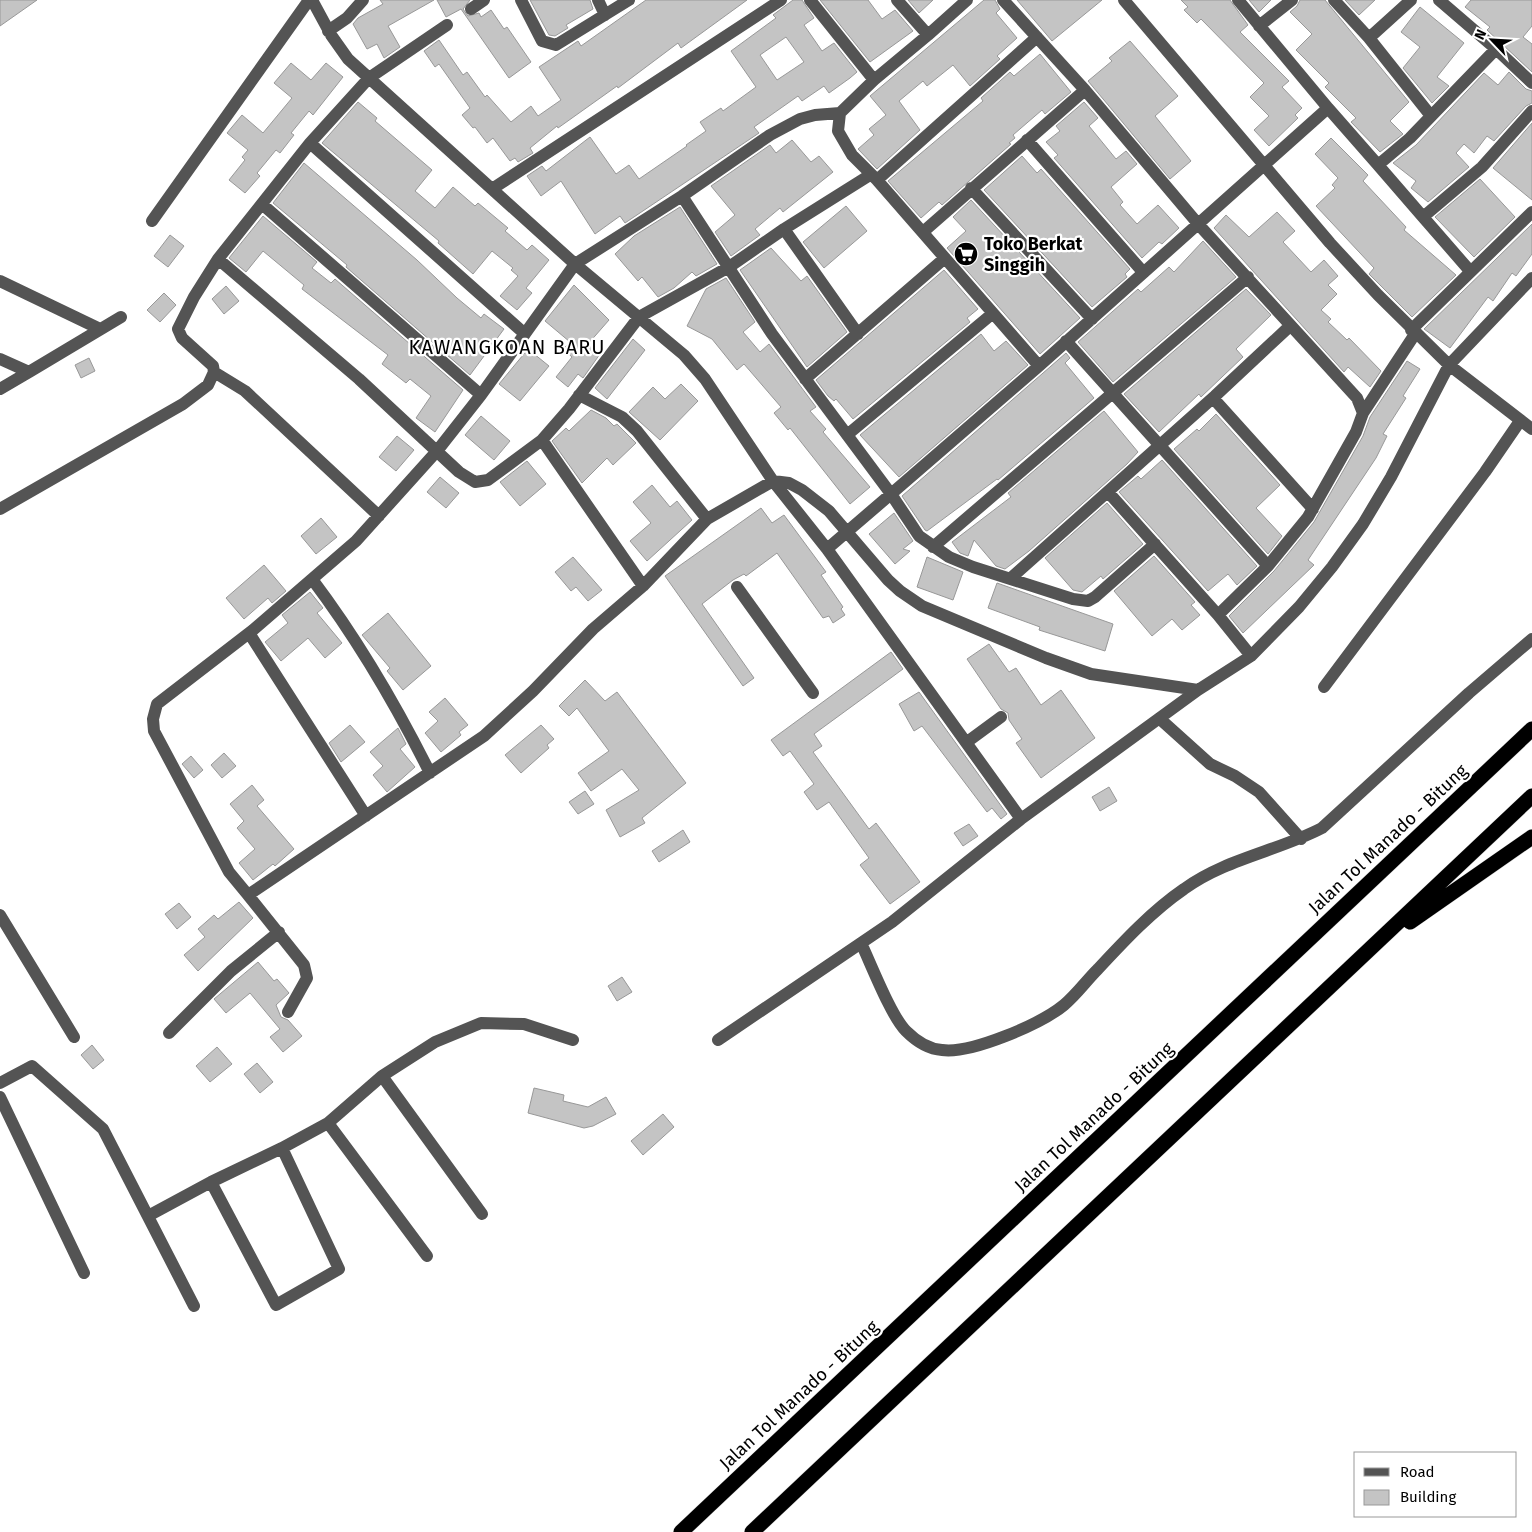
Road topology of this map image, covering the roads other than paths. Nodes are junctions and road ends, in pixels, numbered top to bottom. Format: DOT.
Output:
graph roads {
  1 [pos="310,0"];
  2 [pos="362,0"];
  3 [pos="484,0"];
  4 [pos="521,0"];
  5 [pos="598,0"];
  6 [pos="629,0"];
  7 [pos="781,0"];
  8 [pos="810,0"];
  9 [pos="897,0"];
  10 [pos="967,0"];
  11 [pos="1003,0"];
  12 [pos="1124,0"];
  13 [pos="1238,0"];
  14 [pos="1292,0"];
  15 [pos="1334,0"];
  16 [pos="1411,0"];
  17 [pos="1439,0"];
  18 [pos="471,9"];
  19 [pos="605,15"];
  20 [pos="447,25"];
  21 [pos="1259,26"];
  22 [pos="328,31"];
  23 [pos="928,36"];
  24 [pos="1037,37"];
  25 [pos="1369,38"];
  26 [pos="1496,49"];
  27 [pos="368,78"];
  28 [pos="874,80"];
  29 [pos="1532,83"];
  30 [pos="1085,90"];
  31 [pos="1328,108"];
  32 [pos="1532,111"];
  33 [pos="840,113"];
  34 [pos="1431,116"];
  35 [pos="1027,140"];
  36 [pos="310,143"];
  37 [pos="1265,165"];
  38 [pos="1378,165"];
  39 [pos="873,177"];
  40 [pos="971,188"];
  41 [pos="492,189"];
  42 [pos="682,196"];
  43 [pos="263,205"];
  44 [pos="1532,212"];
  45 [pos="1423,217"];
  46 [pos="152,221"];
  47 [pos="1198,225"];
  48 [pos="784,229"];
  49 [pos="922,232"];
  50 [pos="945,258"];
  51 [pos="218,259"];
  52 [pos="574,264"];
  53 [pos="728,267"];
  54 [pos="1470,271"];
  55 [pos="1143,272"];
  56 [pos="1248,277"];
  57 [pos="1532,278"];
  58 [pos="0,281"];
  59 [pos="992,314"];
  60 [pos="121,317"];
  61 [pos="639,317"];
  62 [pos="1092,319"];
  63 [pos="1290,326"];
  64 [pos="100,329"];
  65 [pos="1413,332"];
  66 [pos="525,334"];
  67 [pos="858,334"];
  68 [pos="1066,341"];
  69 [pos="0,358"];
  70 [pos="1449,365"];
  71 [pos="1038,366"];
  72 [pos="29,372"];
  73 [pos="214,372"];
  74 [pos="804,379"];
  75 [pos="0,389"];
  76 [pos="1113,393"];
  77 [pos="481,395"];
  78 [pos="580,395"];
  79 [pos="1213,398"];
  80 [pos="1363,413"];
  81 [pos="1520,421"];
  82 [pos="1532,429"];
  83 [pos="847,436"];
  84 [pos="542,440"];
  85 [pos="1160,446"];
  86 [pos="436,451"];
  87 [pos="773,481"];
  88 [pos="1108,492"];
  89 [pos="891,494"];
  90 [pos="0,509"];
  91 [pos="1313,509"];
  92 [pos="379,516"];
  93 [pos="707,519"];
  94 [pos="848,531"];
  95 [pos="1155,544"];
  96 [pos="933,547"];
  97 [pos="827,549"];
  98 [pos="1268,566"];
  99 [pos="1011,578"];
  100 [pos="312,579"];
  101 [pos="643,586"];
  102 [pos="737,587"];
  103 [pos="1218,615"];
  104 [pos="249,633"];
  105 [pos="1532,639"];
  106 [pos="1251,656"];
  107 [pos="1324,687"];
  108 [pos="1198,690"];
  109 [pos="813,693"];
  110 [pos="1001,717"];
  111 [pos="1160,719"];
  112 [pos="1532,729"];
  113 [pos="967,742"];
  114 [pos="430,773"];
  115 [pos="1532,796"];
  116 [pos="366,816"];
  117 [pos="1021,819"];
  118 [pos="1532,837"];
  119 [pos="1301,839"];
  120 [pos="248,895"];
  121 [pos="0,915"];
  122 [pos="279,932"];
  123 [pos="861,943"];
  124 [pos="1369,950"];
  125 [pos="288,1012"];
  126 [pos="169,1033"];
  127 [pos="74,1037"];
  128 [pos="572,1040"];
  129 [pos="718,1040"];
  130 [pos="382,1076"];
  131 [pos="0,1083"];
  132 [pos="0,1097"];
  133 [pos="328,1123"];
  134 [pos="282,1148"];
  135 [pos="211,1182"];
  136 [pos="482,1214"];
  137 [pos="148,1216"];
  138 [pos="427,1256"];
  139 [pos="84,1273"];
  140 [pos="194,1306"];
  141 [pos="681,1532"];
  142 [pos="752,1532"];
  1 -- 22 [label="street"];
  1 -- 46 [label="street"];
  2 -- 22 [label="street"];
  3 -- 18 [label="street"];
  4 -- 19 [label="street"];
  5 -- 19 [label="street"];
  6 -- 19 [label="street"];
  7 -- 41 [label="street"];
  8 -- 28 [label="street"];
  9 -- 23 [label="street"];
  10 -- 23 [label="street"];
  11 -- 24 [label="street"];
  12 -- 37 [label="street"];
  13 -- 21 [label="street"];
  14 -- 21 [label="street"];
  15 -- 25 [label="street"];
  16 -- 25 [label="street"];
  17 -- 26 [label="street"];
  20 -- 27 [label="street"];
  21 -- 31 [label="street"];
  22 -- 27 [label="street"];
  23 -- 28 [label="street"];
  24 -- 30 [label="street"];
  24 -- 39 [label="street"];
  25 -- 34 [label="street"];
  26 -- 29 [label="street"];
  26 -- 34 [label="street"];
  27 -- 36 [label="street"];
  27 -- 41 [label="street"];
  28 -- 33 [label="street"];
  30 -- 35 [label="street"];
  30 -- 47 [label="street"];
  31 -- 37 [label="street"];
  31 -- 38 [label="street"];
  32 -- 45 [label="street"];
  33 -- 39 [label="street"];
  33 -- 42 [label="street"];
  34 -- 38 [label="street"];
  35 -- 40 [label="street"];
  35 -- 55 [label="street"];
  36 -- 43 [label="street"];
  36 -- 66 [label="street"];
  37 -- 47 [label="street"];
  37 -- 65 [label="street"];
  38 -- 45 [label="street"];
  39 -- 48 [label="street"];
  39 -- 49 [label="street"];
  40 -- 49 [label="street"];
  40 -- 62 [label="street"];
  41 -- 52 [label="street"];
  42 -- 52 [label="street"];
  42 -- 53 [label="street"];
  43 -- 51 [label="street"];
  43 -- 77 [label="street"];
  44 -- 54 [label="street"];
  45 -- 54 [label="street"];
  47 -- 55 [label="street"];
  47 -- 56 [label="street"];
  48 -- 53 [label="street"];
  48 -- 67 [label="street"];
  49 -- 50 [label="street"];
  50 -- 59 [label="street"];
  50 -- 67 [label="street"];
  51 -- 73 [label="street"];
  51 -- 86 [label="street"];
  52 -- 61 [label="street"];
  52 -- 66 [label="street"];
  53 -- 61 [label="street"];
  53 -- 74 [label="street"];
  54 -- 65 [label="street"];
  55 -- 62 [label="street"];
  56 -- 63 [label="street"];
  56 -- 76 [label="street"];
  57 -- 70 [label="street"];
  58 -- 64 [label="street"];
  59 -- 71 [label="street"];
  59 -- 83 [label="street"];
  60 -- 64 [label="street"];
  61 -- 78 [label="street"];
  61 -- 87 [label="street"];
  62 -- 68 [label="street"];
  63 -- 79 [label="street"];
  63 -- 80 [label="street"];
  64 -- 72 [label="street"];
  65 -- 70 [label="street"];
  65 -- 80 [label="street"];
  66 -- 77 [label="street"];
  67 -- 74 [label="street"];
  68 -- 71 [label="street"];
  68 -- 76 [label="street"];
  69 -- 72 [label="street"];
  70 -- 81 [label="street"];
  70 -- 106 [label="street"];
  71 -- 89 [label="street"];
  72 -- 75 [label="street"];
  73 -- 90 [label="street"];
  73 -- 92 [label="street"];
  74 -- 83 [label="street"];
  76 -- 85 [label="street"];
  76 -- 96 [label="street"];
  77 -- 86 [label="street"];
  78 -- 84 [label="street"];
  78 -- 93 [label="street"];
  79 -- 85 [label="street"];
  79 -- 91 [label="street"];
  80 -- 91 [label="street"];
  81 -- 82 [label="street"];
  81 -- 107 [label="street"];
  83 -- 89 [label="street"];
  84 -- 86 [label="street"];
  84 -- 101 [label="street"];
  85 -- 88 [label="street"];
  85 -- 98 [label="street"];
  86 -- 92 [label="street"];
  87 -- 93 [label="street"];
  87 -- 94 [label="street"];
  87 -- 97 [label="street"];
  88 -- 95 [label="street"];
  88 -- 99 [label="street"];
  89 -- 94 [label="street"];
  89 -- 96 [label="street"];
  91 -- 98 [label="street"];
  92 -- 100 [label="street"];
  93 -- 101 [label="street"];
  94 -- 97 [label="street"];
  94 -- 108 [label="street"];
  95 -- 99 [label="street"];
  95 -- 103 [label="street"];
  96 -- 99 [label="street"];
  97 -- 113 [label="street"];
  98 -- 103 [label="street"];
  100 -- 104 [label="street"];
  100 -- 114 [label="street"];
  101 -- 114 [label="street"];
  102 -- 109 [label="street"];
  103 -- 106 [label="street"];
  104 -- 116 [label="street"];
  104 -- 120 [label="street"];
  105 -- 119 [label="street"];
  106 -- 108 [label="street"];
  108 -- 111 [label="street"];
  110 -- 113 [label="street"];
  111 -- 117 [label="street"];
  111 -- 119 [label="street"];
  112 -- 141 [label="highway, Jalan Tol Manado - Bitung"];
  113 -- 117 [label="street"];
  114 -- 116 [label="street"];
  115 -- 124 [label="highway"];
  116 -- 120 [label="street"];
  117 -- 123 [label="street"];
  118 -- 124 [label="highway"];
  119 -- 123 [label="street"];
  120 -- 122 [label="street"];
  121 -- 127 [label="street"];
  122 -- 125 [label="street"];
  122 -- 126 [label="street"];
  123 -- 129 [label="street"];
  124 -- 142 [label="highway"];
  128 -- 130 [label="street"];
  130 -- 133 [label="street"];
  130 -- 136 [label="street"];
  131 -- 137 [label="street"];
  132 -- 139 [label="street"];
  133 -- 134 [label="street"];
  133 -- 138 [label="street"];
  134 -- 135 [label="street"];
  134 -- 135 [label="street"];
  135 -- 137 [label="street"];
  137 -- 140 [label="street"];
}
